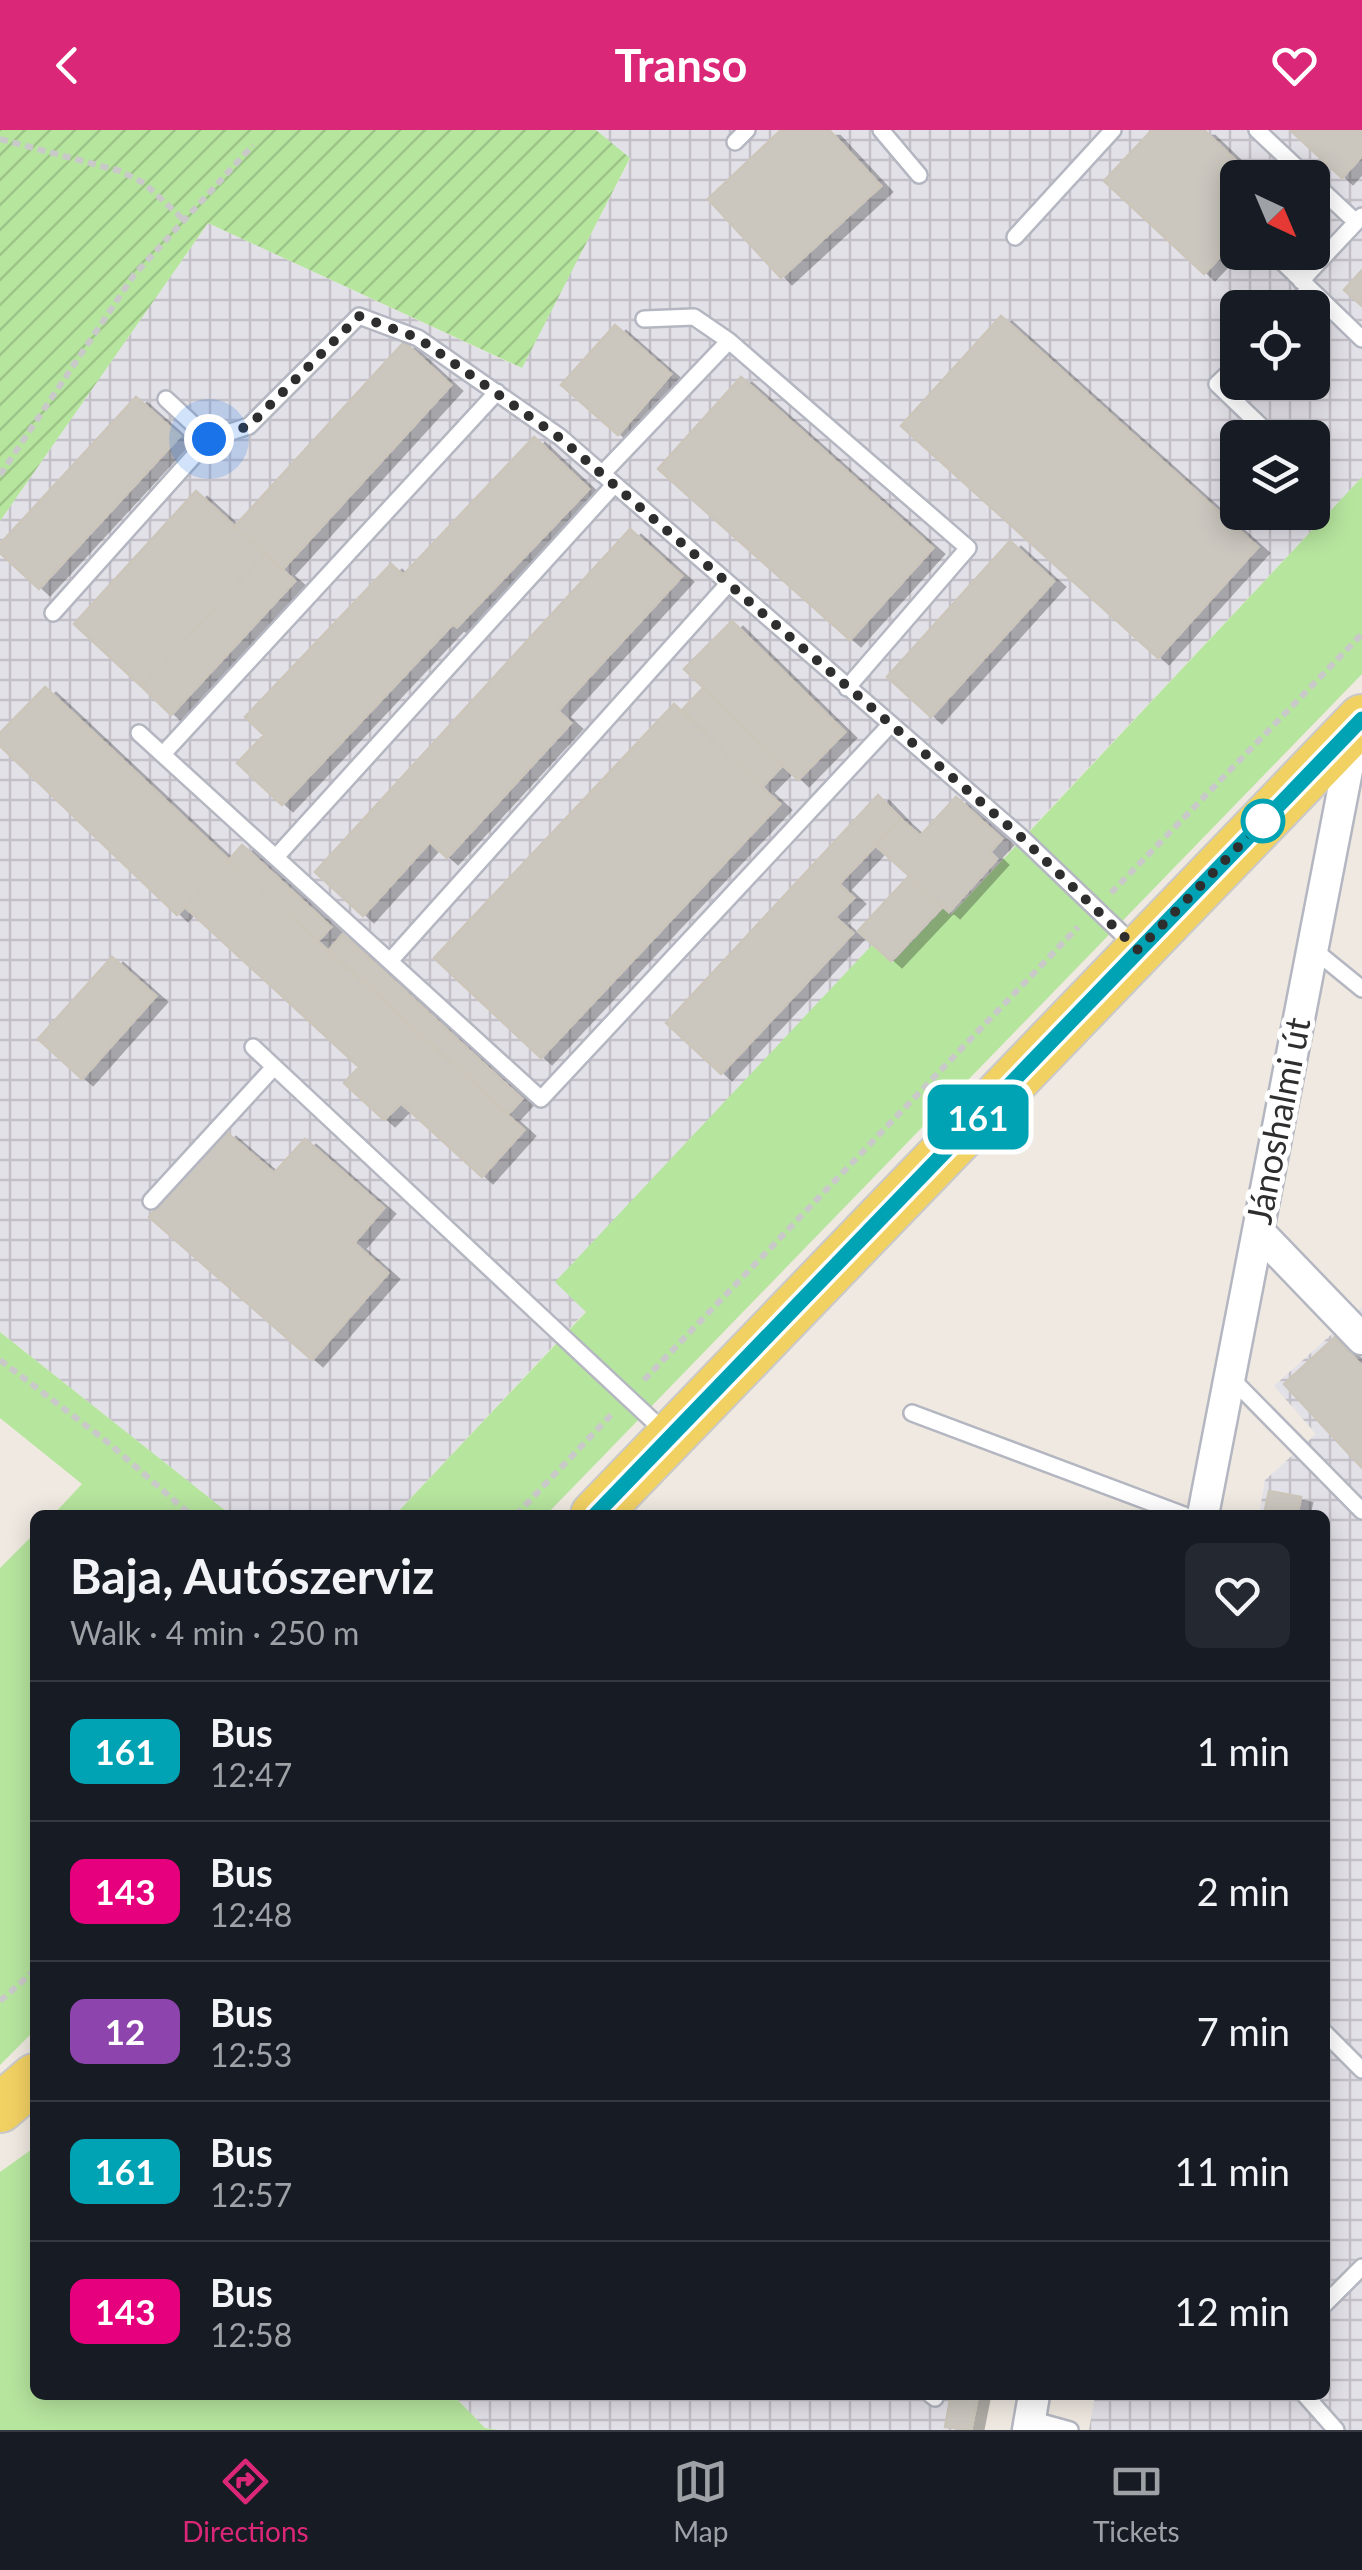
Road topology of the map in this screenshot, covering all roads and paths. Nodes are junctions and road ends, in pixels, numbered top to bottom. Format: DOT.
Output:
graph roads {
  1 [pos="747,130"];
  2 [pos="881,130"];
  3 [pos="1113,130"];
  4 [pos="1258,130"];
  5 [pos="0,139"];
  6 [pos="734,142"];
  7 [pos="254,145"];
  8 [pos="1289,160"];
  9 [pos="919,175"];
  10 [pos="1330,196"];
  11 [pos="1359,219"];
  12 [pos="185,221"];
  13 [pos="1015,238"];
  14 [pos="1290,270"];
  15 [pos="1305,285"];
  16 [pos="1302,290"];
  17 [pos="644,319"];
  18 [pos="1362,339"];
  19 [pos="730,340"];
  20 [pos="496,392"];
  21 [pos="166,399"];
  22 [pos="1234,400"];
  23 [pos="1255,420"];
  24 [pos="209,439"];
  25 [pos="0,474"];
  26 [pos="608,480"];
  27 [pos="728,584"];
  28 [pos="52,612"];
  29 [pos="1362,634"];
  30 [pos="848,688"];
  31 [pos="1359,723"];
  32 [pos="890,724"];
  33 [pos="140,732"];
  34 [pos="163,754"];
  35 [pos="276,857"];
  36 [pos="1096,908"];
  37 [pos="1313,949"];
  38 [pos="1138,950"];
  39 [pos="390,961"];
  40 [pos="1362,988"];
  41 [pos="253,1047"];
  42 [pos="274,1067"];
  43 [pos="151,1200"];
  44 [pos="1258,1231"];
  45 [pos="1362,1340"];
  46 [pos="0,1360"];
  47 [pos="1230,1376"];
  48 [pos="628,1397"];
  49 [pos="912,1413"];
  50 [pos="670,1436"];
  51 [pos="185,1510"];
  52 [pos="521,1510"];
  53 [pos="600,1510"];
  54 [pos="1171,1510"];
  55 [pos="1204,1510"];
  56 [pos="1362,1511"];
  57 [pos="30,1974"];
  58 [pos="0,2001"];
  59 [pos="1330,2039"];
  60 [pos="1362,2070"];
  61 [pos="30,2082"];
  62 [pos="0,2108"];
  63 [pos="1362,2268"];
  64 [pos="1330,2299"];
  65 [pos="1309,2400"];
  66 [pos="1030,2415"];
  67 [pos="1070,2430"];
  68 [pos="1336,2430"];
  1 -- 6 [label="lane"];
  2 -- 9 [label="lane"];
  3 -- 13 [label="lane"];
  4 -- 8 [label="lane"];
  5 -- 12 [label="path"];
  7 -- 12 [label="path"];
  10 -- 11 [label="lane"];
  11 -- 15 [label="lane"];
  12 -- 25 [label="path"];
  14 -- 15 [label="lane"];
  15 -- 16 [label="lane"];
  15 -- 18 [label="lane"];
  17 -- 19 [label="lane"];
  19 -- 26 [label="lane"];
  19 -- 30 [label="lane"];
  20 -- 24 [label="lane"];
  20 -- 26 [label="lane"];
  20 -- 34 [label="lane"];
  21 -- 24 [label="lane"];
  22 -- 23 [label="lane"];
  24 -- 28 [label="lane"];
  26 -- 27 [label="lane"];
  26 -- 35 [label="lane"];
  27 -- 30 [label="lane"];
  27 -- 39 [label="lane"];
  29 -- 36 [label="path"];
  30 -- 32 [label="lane"];
  31 -- 37 [label="street, Jánoshalmi út"];
  31 -- 38 [label="main road"];
  32 -- 36 [label="lane"];
  32 -- 39 [label="lane"];
  33 -- 34 [label="lane"];
  34 -- 35 [label="lane"];
  35 -- 39 [label="lane"];
  36 -- 38 [label="lane"];
  36 -- 48 [label="path"];
  37 -- 40 [label="lane"];
  37 -- 44 [label="street, Jánoshalmi út"];
  38 -- 50 [label="main road"];
  41 -- 42 [label="lane"];
  42 -- 43 [label="lane"];
  42 -- 48 [label="lane"];
  44 -- 45 [label="street"];
  44 -- 47 [label="street, Jánoshalmi út"];
  46 -- 51 [label="path"];
  47 -- 55 [label="street, Jánoshalmi út"];
  47 -- 56 [label="lane"];
  48 -- 50 [label="lane"];
  48 -- 52 [label="path"];
  49 -- 54 [label="lane"];
  50 -- 53 [label="main road"];
  57 -- 58 [label="path"];
  59 -- 60 [label="lane"];
  61 -- 62 [label="main road"];
  63 -- 64 [label="lane"];
  65 -- 68 [label="lane"];
  66 -- 67 [label="lane"];
}
